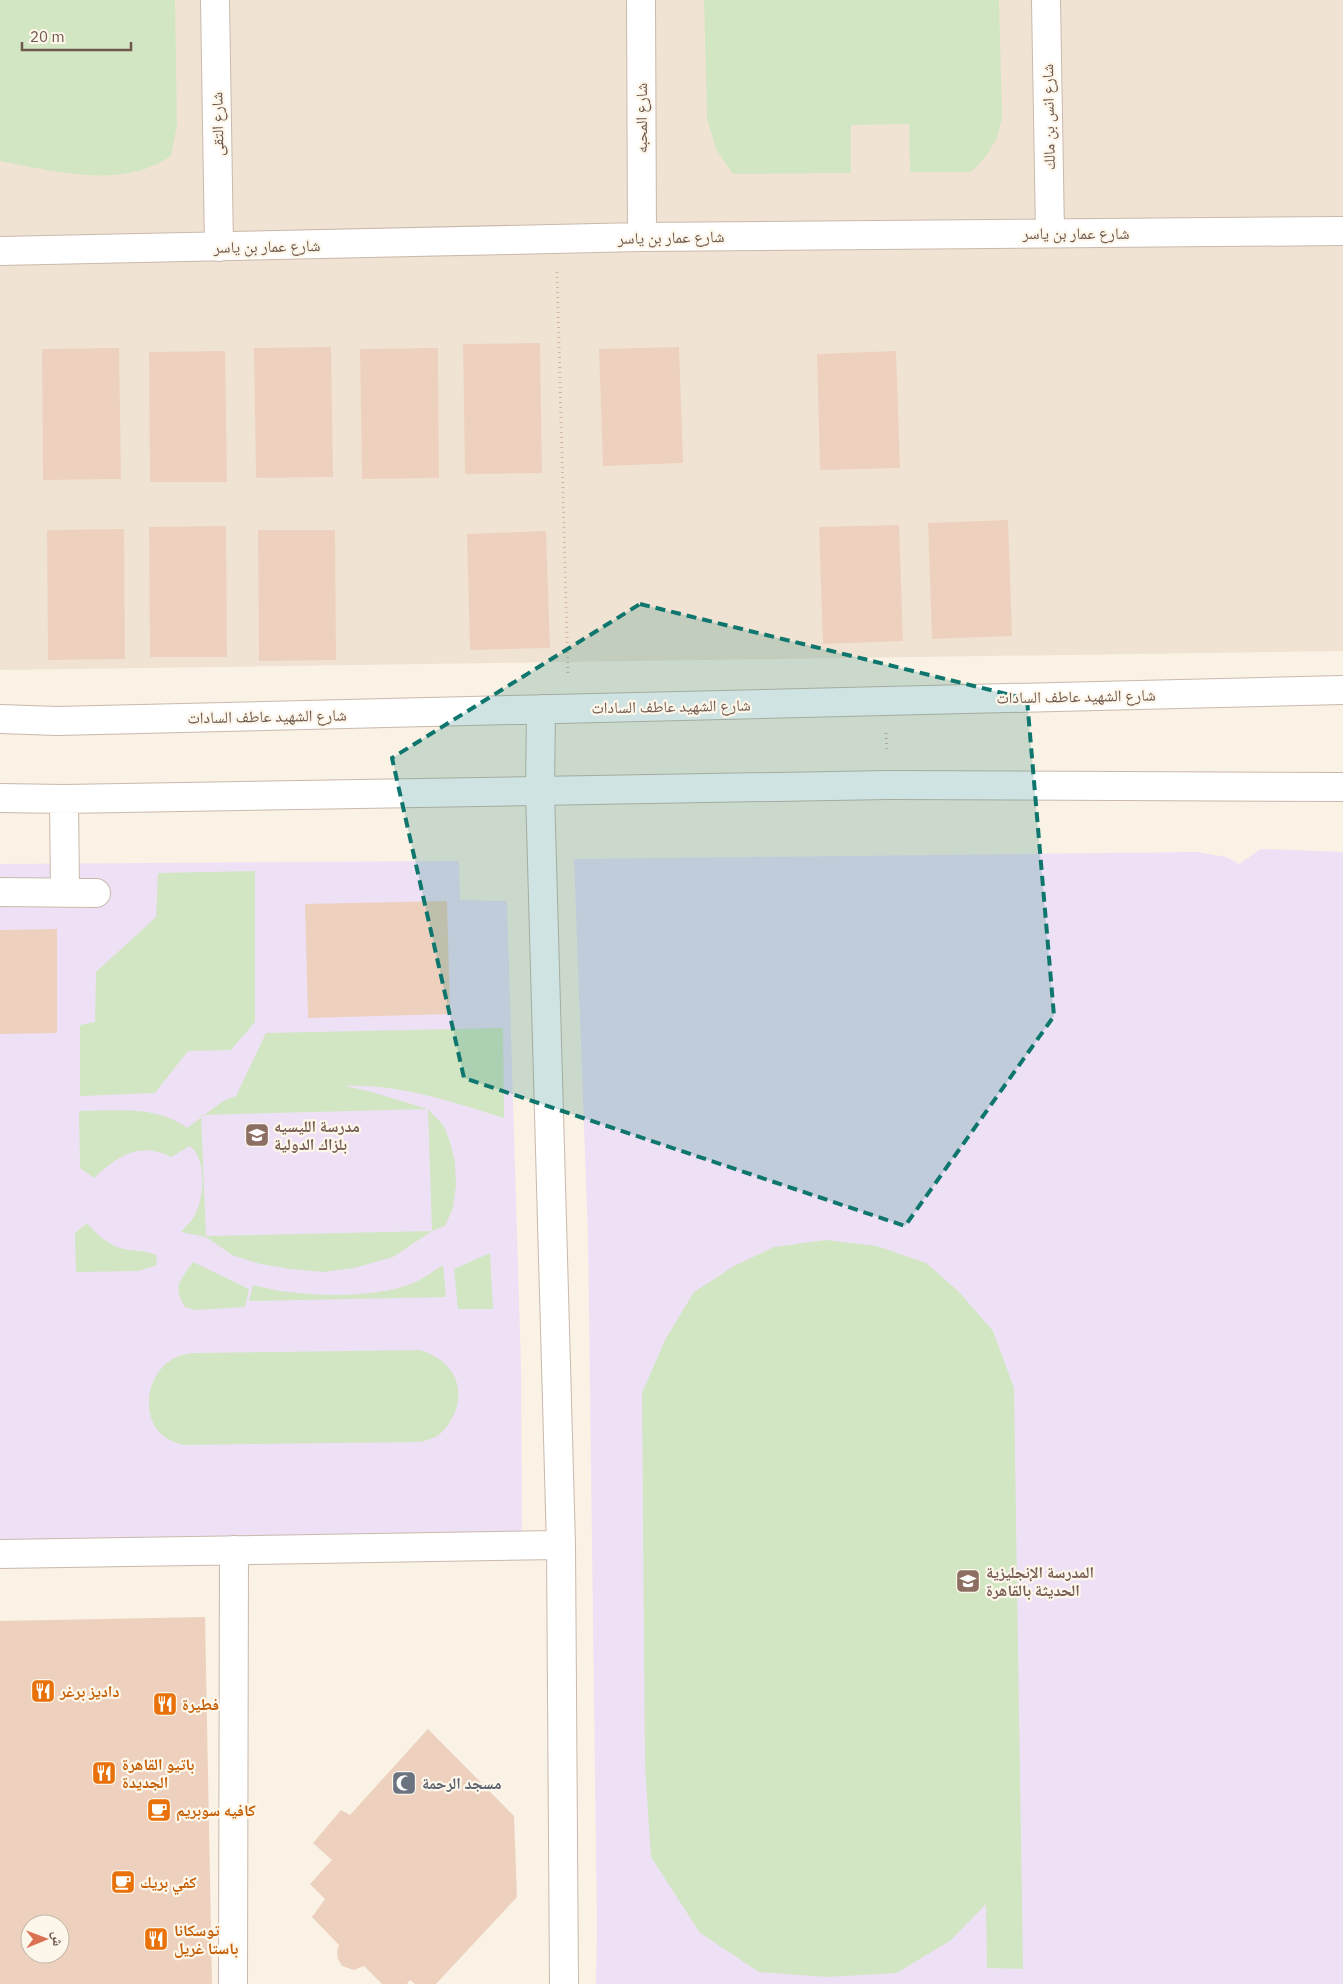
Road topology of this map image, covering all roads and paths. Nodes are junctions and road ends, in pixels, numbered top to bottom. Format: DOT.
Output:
graph roads {
  1 [pos="215,0"];
  2 [pos="641,0"];
  3 [pos="1046,0"];
  4 [pos="1343,231"];
  5 [pos="1050,233"];
  6 [pos="642,236"];
  7 [pos="556,238"];
  8 [pos="219,247"];
  9 [pos="0,251"];
  10 [pos="1343,690"];
  11 [pos="885,701"];
  12 [pos="541,709"];
  13 [pos="569,709"];
  14 [pos="0,720"];
  15 [pos="888,785"];
  16 [pos="1343,787"];
  17 [pos="540,790"];
  18 [pos="0,798"];
  19 [pos="64,799"];
  20 [pos="0,892"];
  21 [pos="65,893"];
  22 [pos="96,893"];
  23 [pos="561,1545"];
  24 [pos="234,1550"];
  25 [pos="0,1554"];
  26 [pos="233,1984"];
  27 [pos="564,1984"];
  1 -- 8 [label="street, شارع التقى"];
  2 -- 6 [label="street, شارع المحبه"];
  3 -- 5 [label="street, شارع انس بن مالك"];
  4 -- 5 [label="street, شارع عمار بن ياسر"];
  5 -- 6 [label="street, شارع عمار بن ياسر"];
  6 -- 7 [label="street, شارع عمار بن ياسر"];
  7 -- 8 [label="street, شارع عمار بن ياسر"];
  7 -- 13 [label="path"];
  8 -- 9 [label="street, شارع عمار بن ياسر"];
  10 -- 11 [label="street, شارع الشهيد عاطف السادات"];
  11 -- 13 [label="street, شارع الشهيد عاطف السادات"];
  11 -- 15 [label="path"];
  12 -- 13 [label="street, شارع الشهيد عاطف السادات"];
  12 -- 14 [label="street, شارع الشهيد عاطف السادات"];
  12 -- 17 [label="street"];
  15 -- 16 [label="street"];
  15 -- 17 [label="street"];
  17 -- 19 [label="street"];
  17 -- 23 [label="street"];
  18 -- 19 [label="street"];
  19 -- 21 [label="street"];
  20 -- 21 [label="street"];
  21 -- 22 [label="street"];
  23 -- 24 [label="street"];
  23 -- 27 [label="street"];
  24 -- 25 [label="street"];
  24 -- 26 [label="street"];
}
